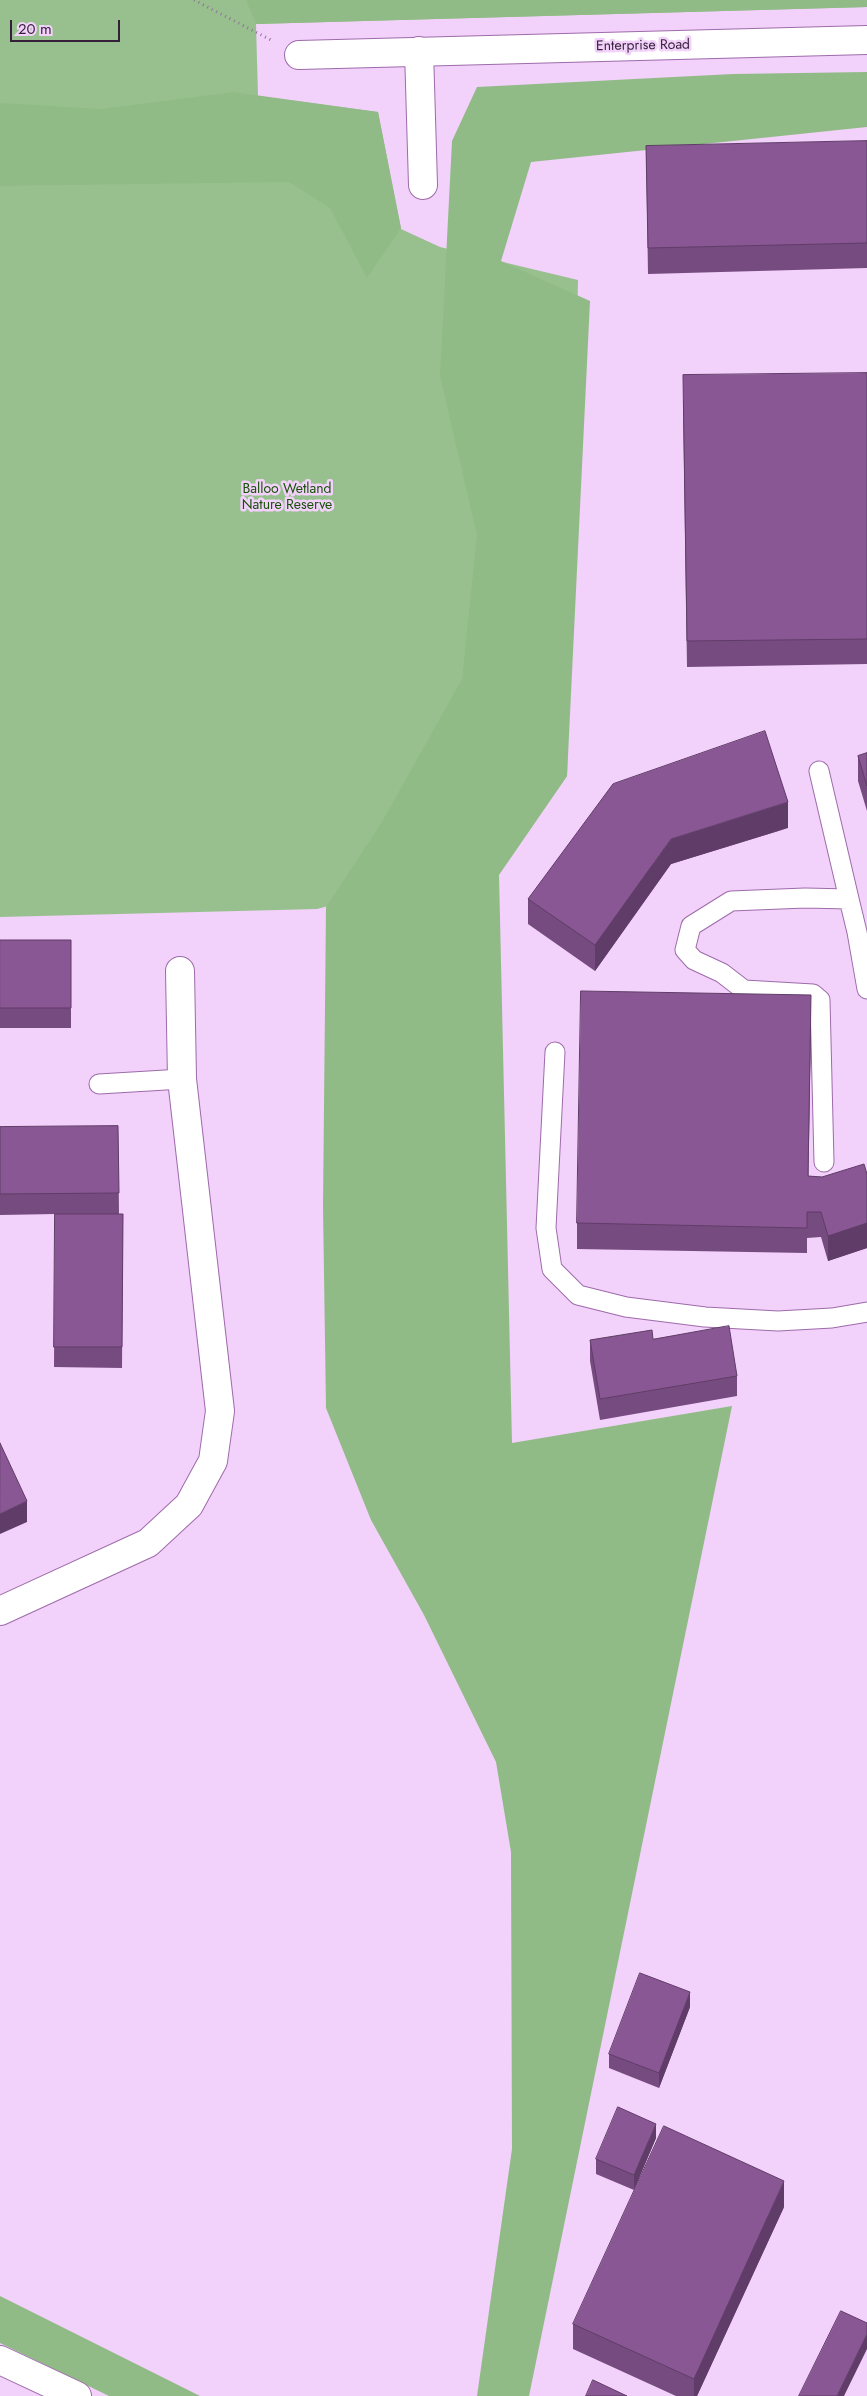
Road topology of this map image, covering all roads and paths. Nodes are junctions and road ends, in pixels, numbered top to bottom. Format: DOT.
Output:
graph roads {
  1 [pos="194,0"];
  2 [pos="867,40"];
  3 [pos="419,51"];
  4 [pos="299,54"];
  5 [pos="423,185"];
  6 [pos="819,771"];
  7 [pos="848,899"];
  8 [pos="180,971"];
  9 [pos="867,989"];
  10 [pos="555,1052"];
  11 [pos="182,1079"];
  12 [pos="99,1084"];
  13 [pos="824,1162"];
  14 [pos="867,1312"];
  15 [pos="0,1611"];
  16 [pos="0,2360"];
  17 [pos="62,2393"];
  1 -- 4 [label="path"];
  2 -- 3 [label="street, Enterprise Road"];
  3 -- 4 [label="street, Enterprise Road"];
  3 -- 5 [label="street"];
  6 -- 7 [label="lane"];
  7 -- 9 [label="lane"];
  7 -- 13 [label="lane"];
  8 -- 11 [label="street"];
  10 -- 14 [label="lane"];
  11 -- 12 [label="lane"];
  11 -- 15 [label="street"];
  16 -- 17 [label="street"];
}
